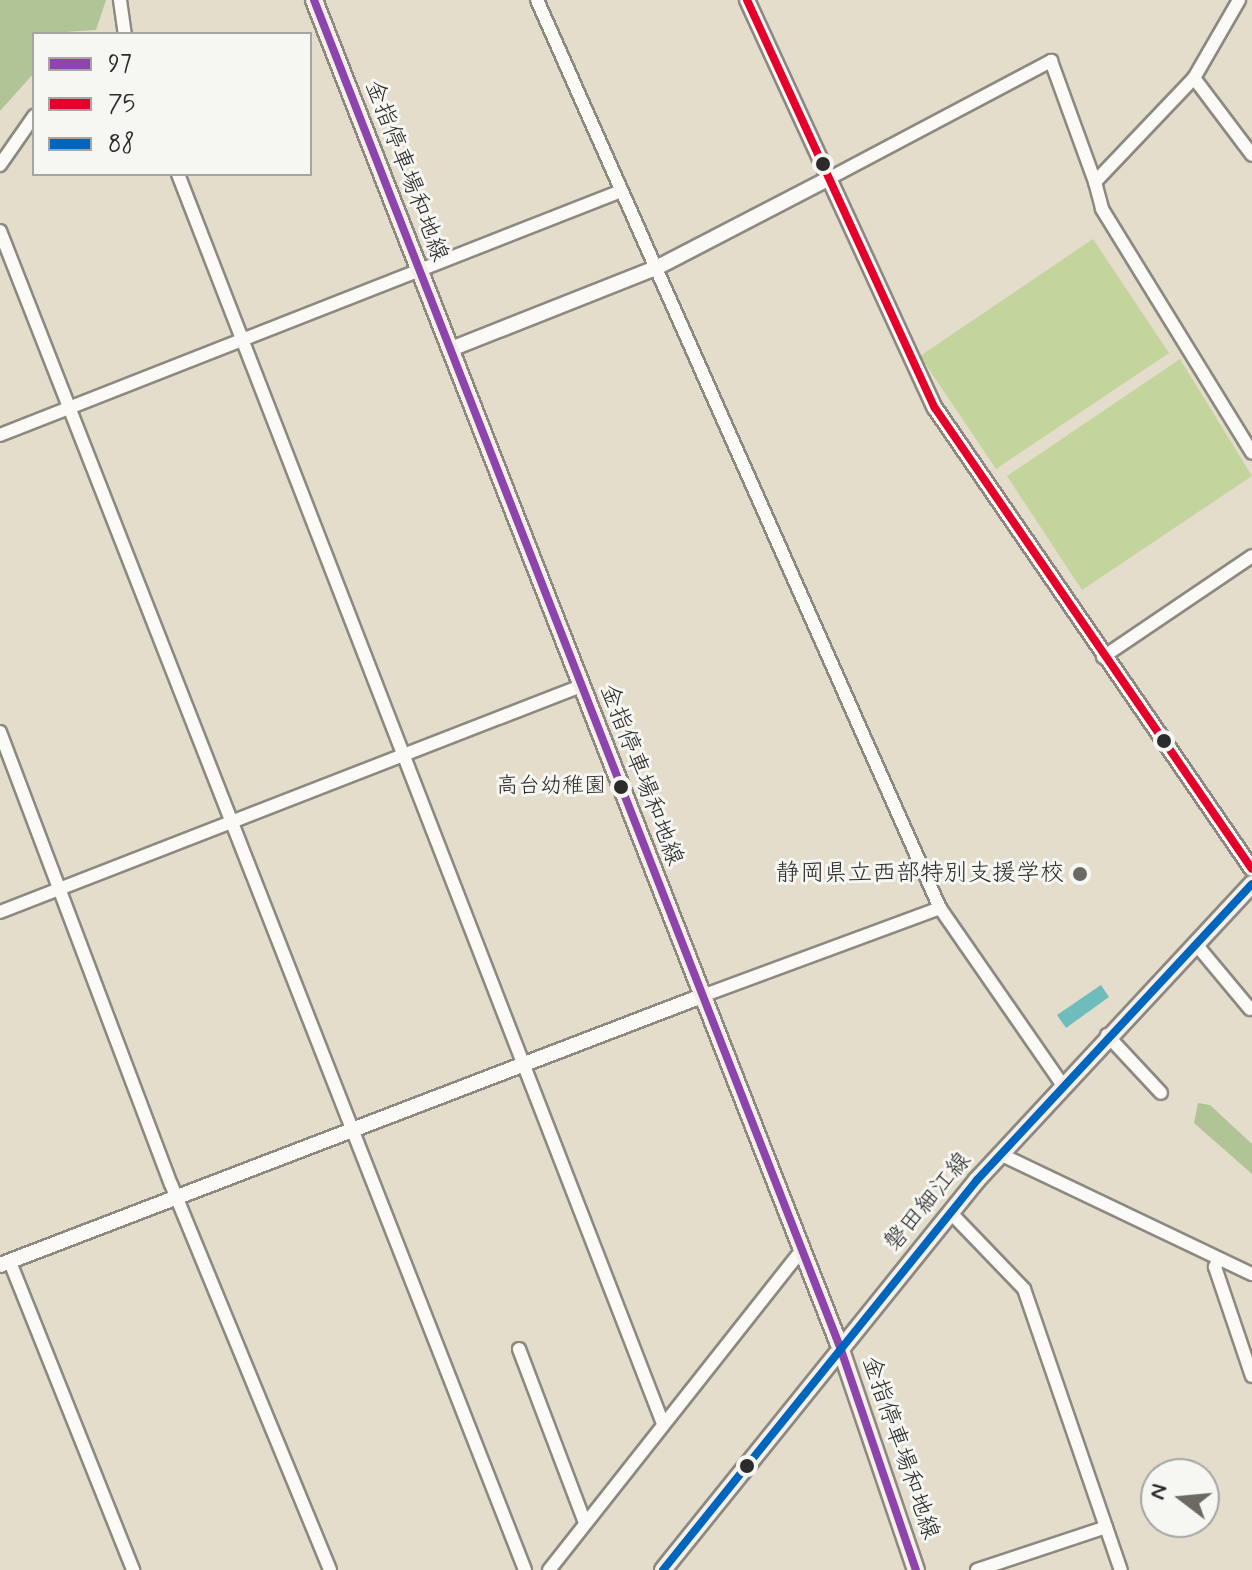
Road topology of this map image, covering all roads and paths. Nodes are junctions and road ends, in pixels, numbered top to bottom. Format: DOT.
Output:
graph roads {
  1 [pos="120,0"];
  2 [pos="314,0"];
  3 [pos="537,0"];
  4 [pos="747,0"];
  5 [pos="1239,0"];
  6 [pos="122,28"];
  7 [pos="1194,78"];
  8 [pos="32,119"];
  9 [pos="1252,155"];
  10 [pos="0,165"];
  11 [pos="179,176"];
  12 [pos="826,180"];
  13 [pos="1095,182"];
  14 [pos="621,191"];
  15 [pos="0,231"];
  16 [pos="656,268"];
  17 [pos="419,272"];
  18 [pos="243,343"];
  19 [pos="451,349"];
  20 [pos="70,408"];
  21 [pos="0,435"];
  22 [pos="1252,453"];
  23 [pos="1252,556"];
  24 [pos="1103,657"];
  25 [pos="581,686"];
  26 [pos="0,732"];
  27 [pos="404,756"];
  28 [pos="231,822"];
  29 [pos="1252,869"];
  30 [pos="1252,884"];
  31 [pos="56,890"];
  32 [pos="940,908"];
  33 [pos="0,912"];
  34 [pos="1195,943"];
  35 [pos="702,996"];
  36 [pos="1250,1009"];
  37 [pos="1107,1035"];
  38 [pos="525,1065"];
  39 [pos="1062,1084"];
  40 [pos="1161,1093"];
  41 [pos="355,1129"];
  42 [pos="1000,1154"];
  43 [pos="180,1197"];
  44 [pos="950,1212"];
  45 [pos="801,1251"];
  46 [pos="1219,1259"];
  47 [pos="3,1264"];
  48 [pos="1252,1274"];
  49 [pos="840,1347"];
  50 [pos="519,1349"];
  51 [pos="1252,1376"];
  52 [pos="663,1424"];
  53 [pos="585,1523"];
  54 [pos="1106,1527"];
  55 [pos="133,1570"];
  56 [pos="330,1570"];
  57 [pos="525,1570"];
  58 [pos="549,1570"];
  59 [pos="663,1570"];
  60 [pos="916,1570"];
  61 [pos="977,1570"];
  62 [pos="1121,1570"];
  1 -- 6 [label="street"];
  2 -- 17 [label="main road, 金指停車場和地線"];
  3 -- 14 [label="street"];
  4 -- 12 [label="street"];
  5 -- 7 [label="street"];
  7 -- 9 [label="street"];
  7 -- 13 [label="street"];
  8 -- 10 [label="street"];
  11 -- 18 [label="street"];
  12 -- 13 [label="street"];
  12 -- 16 [label="street"];
  12 -- 24 [label="street"];
  13 -- 22 [label="street"];
  14 -- 16 [label="street"];
  14 -- 17 [label="street"];
  15 -- 20 [label="street"];
  16 -- 19 [label="street"];
  16 -- 32 [label="street"];
  17 -- 18 [label="street"];
  17 -- 19 [label="main road, 金指停車場和地線"];
  18 -- 20 [label="street"];
  18 -- 27 [label="street"];
  19 -- 25 [label="main road, 金指停車場和地線"];
  20 -- 21 [label="street"];
  20 -- 28 [label="street"];
  23 -- 24 [label="street"];
  24 -- 29 [label="street"];
  25 -- 27 [label="street"];
  25 -- 35 [label="main road, 金指停車場和地線"];
  26 -- 31 [label="street"];
  27 -- 28 [label="street"];
  27 -- 38 [label="street"];
  28 -- 31 [label="street"];
  28 -- 41 [label="street"];
  30 -- 34 [label="main road, 磐田細江線"];
  31 -- 33 [label="street"];
  31 -- 43 [label="street"];
  32 -- 35 [label="street"];
  32 -- 39 [label="street"];
  34 -- 36 [label="street"];
  34 -- 37 [label="main road, 磐田細江線"];
  35 -- 38 [label="street"];
  35 -- 45 [label="main road, 金指停車場和地線"];
  37 -- 39 [label="main road, 磐田細江線"];
  37 -- 40 [label="street"];
  38 -- 41 [label="street"];
  38 -- 52 [label="street"];
  39 -- 42 [label="main road, 磐田細江線"];
  41 -- 43 [label="street"];
  41 -- 57 [label="street"];
  42 -- 44 [label="main road, 磐田細江線"];
  42 -- 46 [label="street"];
  43 -- 47 [label="street"];
  43 -- 56 [label="street"];
  44 -- 49 [label="main road, 磐田細江線"];
  44 -- 54 [label="street"];
  45 -- 49 [label="main road, 金指停車場和地線"];
  45 -- 52 [label="street"];
  46 -- 48 [label="street"];
  46 -- 51 [label="street"];
  47 -- 55 [label="street"];
  49 -- 59 [label="main road, 磐田細江線"];
  49 -- 60 [label="main road, 金指停車場和地線"];
  50 -- 53 [label="street"];
  52 -- 53 [label="street"];
  53 -- 58 [label="street"];
  54 -- 61 [label="street"];
  54 -- 62 [label="street"];
}
